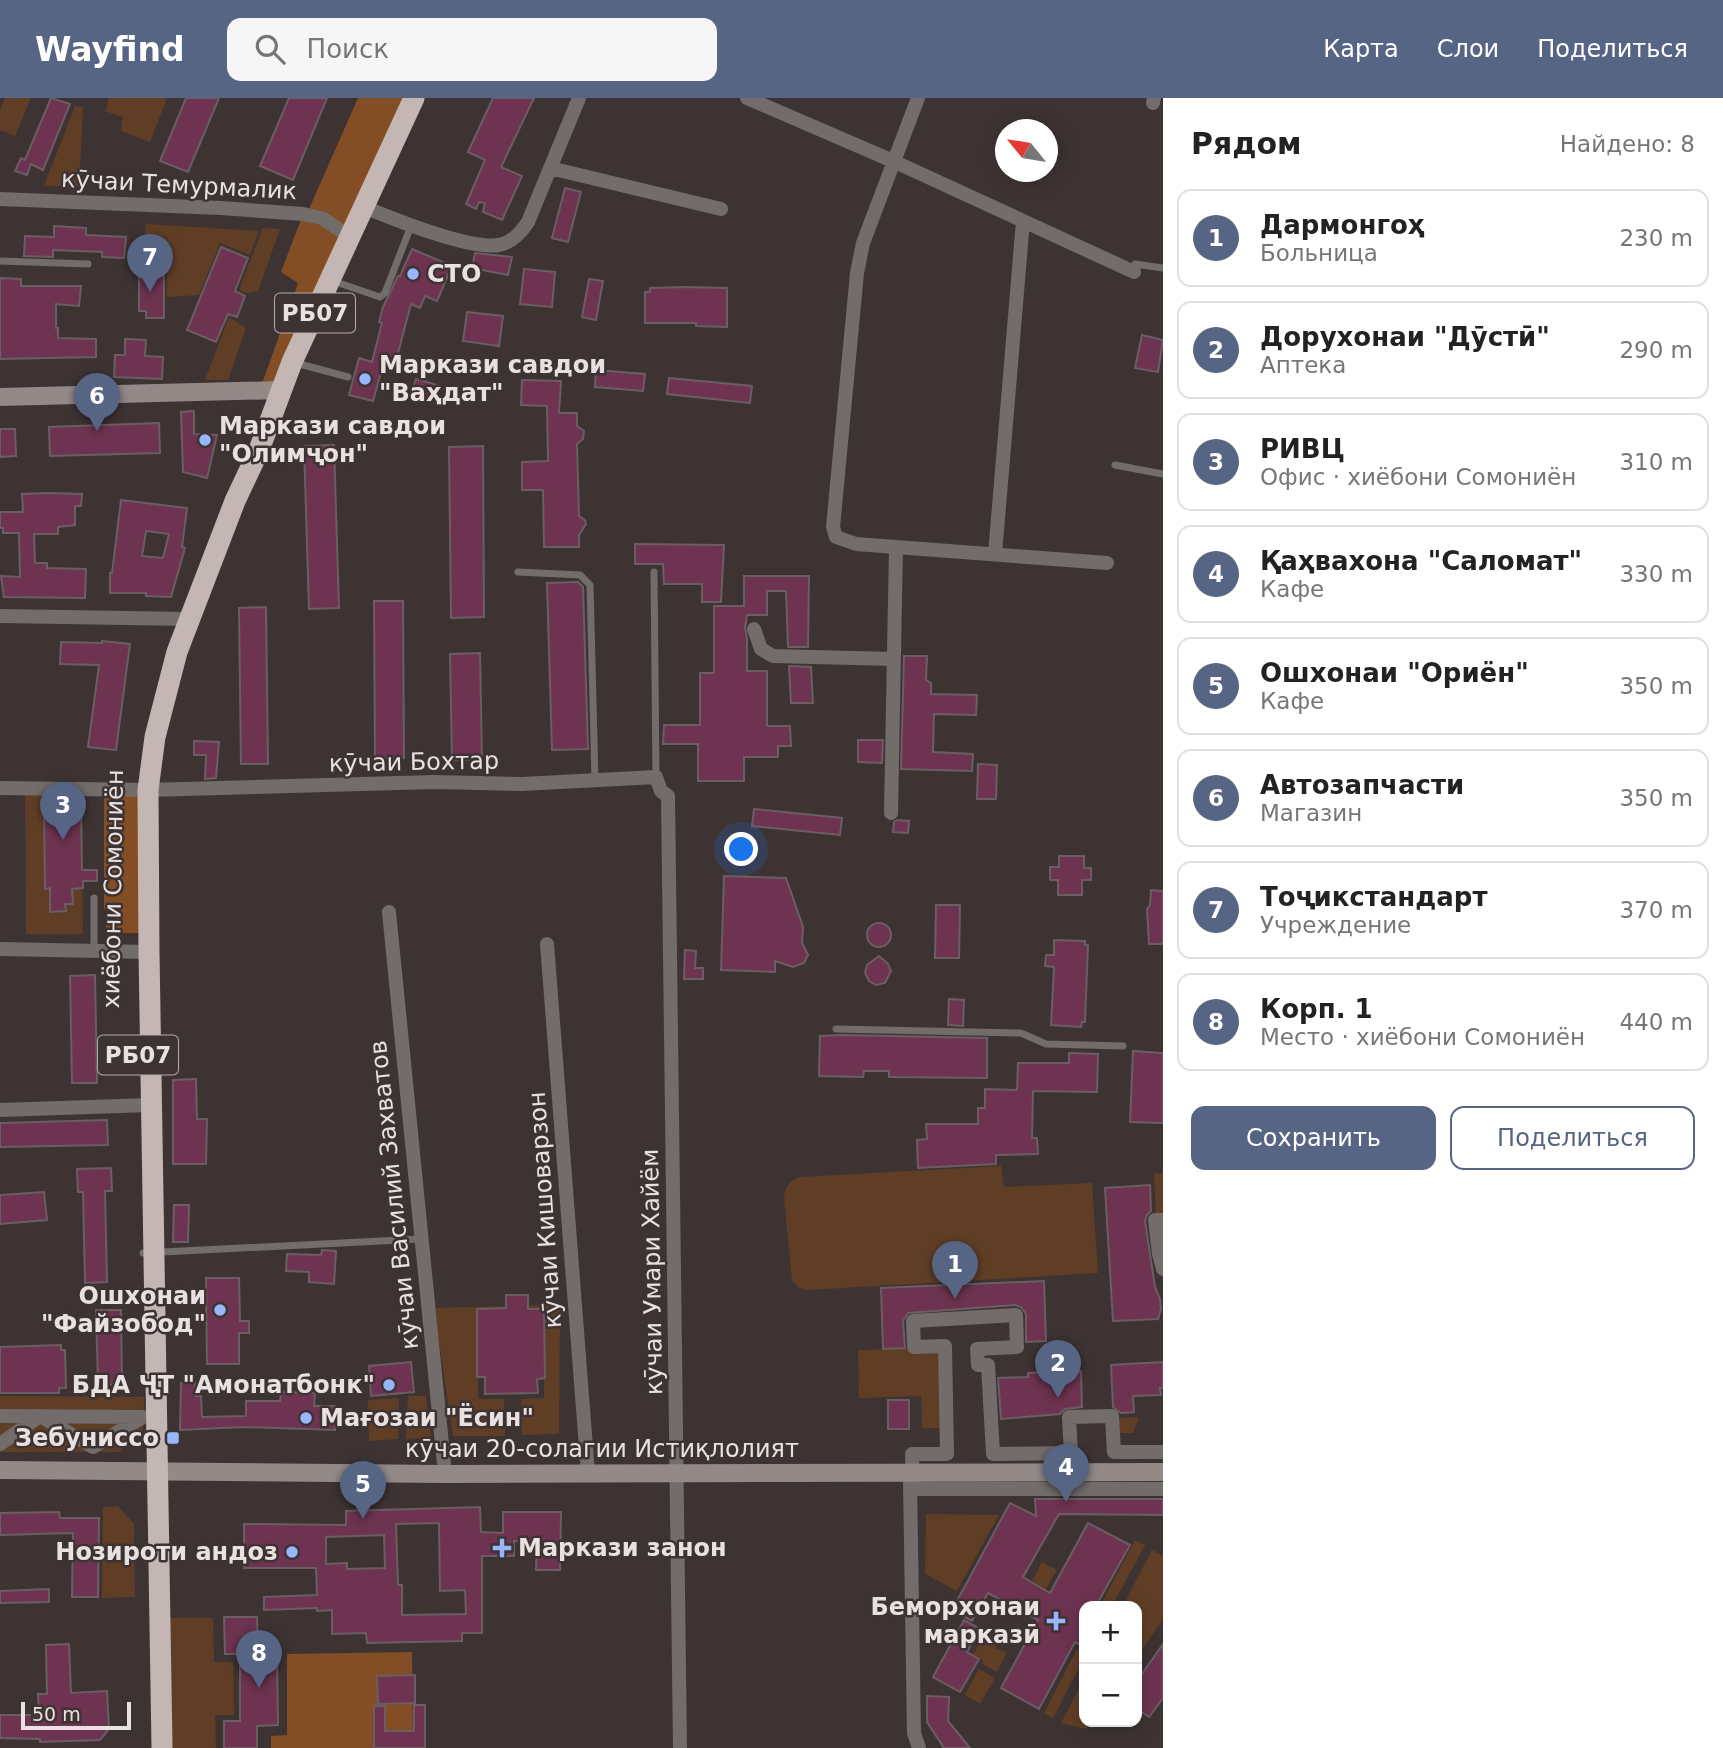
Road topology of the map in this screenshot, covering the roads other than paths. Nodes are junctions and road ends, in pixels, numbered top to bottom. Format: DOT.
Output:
graph roads {
  1 [pos="414,98"];
  2 [pos="579,98"];
  3 [pos="747,98"];
  4 [pos="918,98"];
  5 [pos="893,161"];
  6 [pos="550,168"];
  7 [pos="0,199"];
  8 [pos="364,207"];
  9 [pos="721,209"];
  10 [pos="1023,221"];
  11 [pos="411,226"];
  12 [pos="350,237"];
  13 [pos="0,261"];
  14 [pos="88,264"];
  15 [pos="1135,268"];
  16 [pos="1163,268"];
  17 [pos="330,280"];
  18 [pos="292,362"];
  19 [pos="348,377"];
  20 [pos="280,390"];
  21 [pos="0,397"];
  22 [pos="1115,465"];
  23 [pos="1163,474"];
  24 [pos="895,547"];
  25 [pos="995,554"];
  26 [pos="1107,563"];
  27 [pos="518,572"];
  28 [pos="654,572"];
  29 [pos="0,616"];
  30 [pos="184,619"];
  31 [pos="754,629"];
  32 [pos="894,659"];
  33 [pos="656,777"];
  34 [pos="595,780"];
  35 [pos="0,788"];
  36 [pos="143,790"];
  37 [pos="891,813"];
  38 [pos="94,898"];
  39 [pos="389,912"];
  40 [pos="547,944"];
  41 [pos="0,948"];
  42 [pos="94,949"];
  43 [pos="142,952"];
  44 [pos="836,1029"];
  45 [pos="1123,1046"];
  46 [pos="144,1106"];
  47 [pos="0,1110"];
  48 [pos="1163,1220"];
  49 [pos="420,1240"];
  50 [pos="148,1252"];
  51 [pos="1163,1269"];
  52 [pos="0,1416"];
  53 [pos="40,1416"];
  54 [pos="148,1416"];
  55 [pos="0,1444"];
  56 [pos="1163,1452"];
  57 [pos="0,1470"];
  58 [pos="152,1470"];
  59 [pos="1163,1472"];
  60 [pos="588,1473"];
  61 [pos="679,1473"];
  62 [pos="911,1473"];
  63 [pos="445,1474"];
  64 [pos="1163,1489"];
  65 [pos="148,1748"];
  66 [pos="162,1748"];
  67 [pos="680,1748"];
  68 [pos="919,1748"];
  1 -- 8 [label="highway, РБ07"];
  2 -- 6 [label="street"];
  3 -- 5 [label="street"];
  4 -- 5 [label="street"];
  5 -- 10 [label="street"];
  5 -- 24 [label="street"];
  6 -- 9 [label="street"];
  6 -- 11 [label="street"];
  7 -- 12 [label="street, кӯчаи Темурмалик"];
  8 -- 11 [label="street"];
  8 -- 12 [label="highway, РБ07"];
  10 -- 15 [label="street"];
  10 -- 25 [label="street"];
  11 -- 17 [label="lane"];
  12 -- 17 [label="highway, РБ07"];
  13 -- 14 [label="lane"];
  15 -- 16 [label="lane"];
  17 -- 18 [label="highway, РБ07"];
  18 -- 19 [label="lane"];
  18 -- 20 [label="highway, РБ07"];
  20 -- 21 [label="street"];
  20 -- 30 [label="highway, хиёбони Сомониён / РБ07"];
  22 -- 23 [label="lane"];
  24 -- 25 [label="street"];
  24 -- 32 [label="street"];
  25 -- 26 [label="street"];
  27 -- 34 [label="lane"];
  28 -- 33 [label="lane"];
  29 -- 30 [label="street"];
  30 -- 36 [label="highway, хиёбони Сомониён / РБ07"];
  31 -- 32 [label="street"];
  32 -- 37 [label="street"];
  33 -- 34 [label="street, кӯчаи Бохтар"];
  33 -- 61 [label="street, кӯчаи Умари Хайём"];
  34 -- 36 [label="street, кӯчаи Бохтар"];
  35 -- 36 [label="street, кӯчаи Бохтар"];
  36 -- 43 [label="highway, хиёбони Сомониён / РБ07"];
  38 -- 42 [label="lane"];
  39 -- 49 [label="street, кӯчаи Василий Захватов"];
  40 -- 60 [label="street, кӯчаи Кишоварзон"];
  41 -- 42 [label="street"];
  42 -- 43 [label="street"];
  43 -- 46 [label="highway, хиёбони Сомониён / РБ07"];
  44 -- 45 [label="lane"];
  46 -- 47 [label="street"];
  46 -- 50 [label="highway, хиёбони Сомониён / РБ07"];
  48 -- 51 [label="street"];
  49 -- 50 [label="lane"];
  49 -- 63 [label="street, кӯчаи Василий Захватов"];
  50 -- 54 [label="highway, хиёбони Сомониён / РБ07"];
  52 -- 53 [label="street"];
  53 -- 54 [label="street"];
  53 -- 54 [label="street"];
  53 -- 55 [label="street"];
  54 -- 58 [label="highway, хиёбони Сомониён / РБ07"];
  56 -- 62 [label="street"];
  57 -- 58 [label="street, кӯчаи 20-солагии Истиқлолият"];
  58 -- 63 [label="street, кӯчаи 20-солагии Истиқлолият"];
  58 -- 65 [label="highway, хиёбони Сомониён / РБ07"];
  58 -- 66 [label="highway, хиёбони Сомониён / РБ07"];
  59 -- 62 [label="street, кӯчаи 20-солагии Истиқлолият"];
  60 -- 61 [label="street, кӯчаи 20-солагии Истиқлолият"];
  60 -- 63 [label="street, кӯчаи 20-солагии Истиқлолият"];
  61 -- 62 [label="street, кӯчаи 20-солагии Истиқлолият"];
  61 -- 67 [label="street, кӯчаи Умари Хайём"];
  62 -- 64 [label="street"];
  62 -- 68 [label="street"];
}
